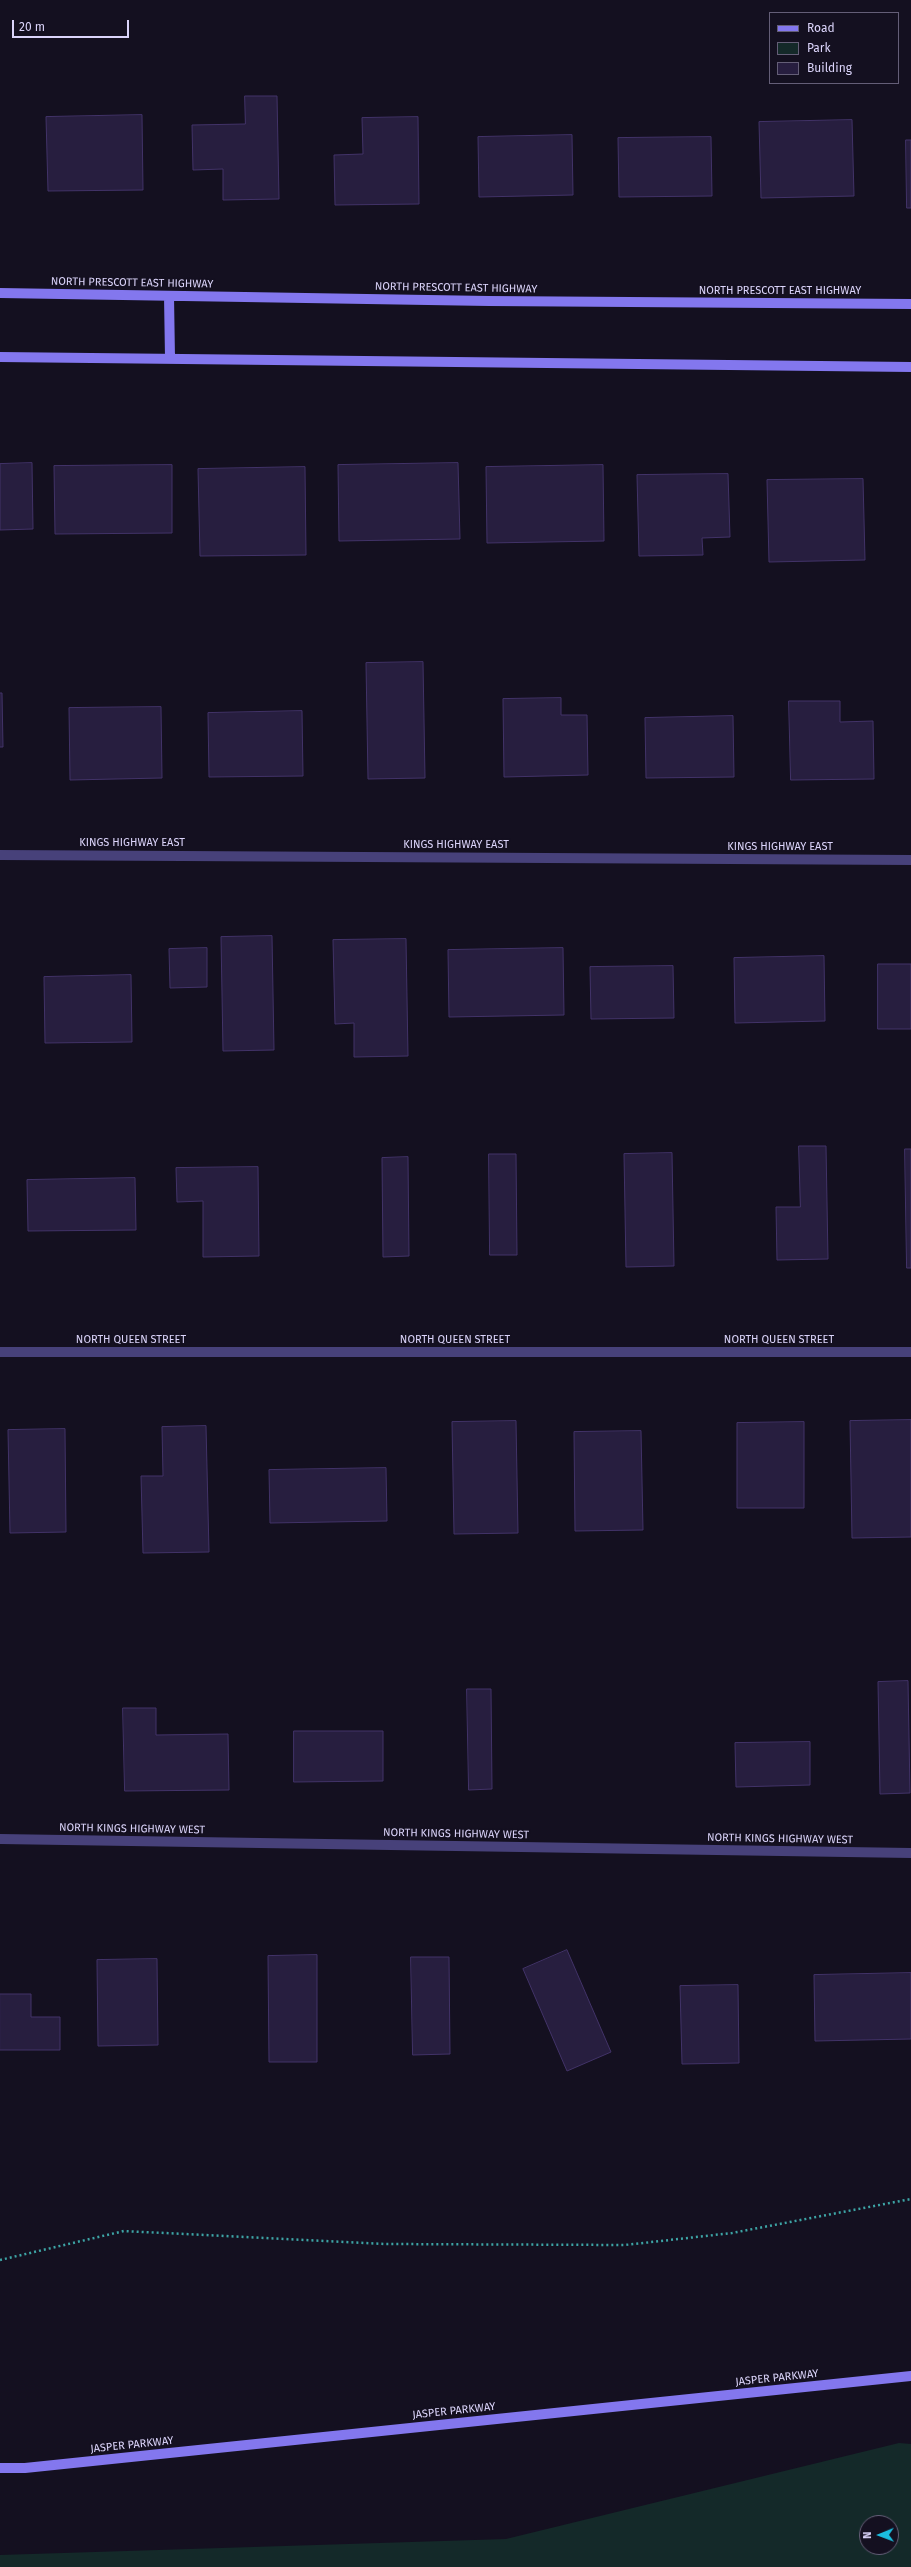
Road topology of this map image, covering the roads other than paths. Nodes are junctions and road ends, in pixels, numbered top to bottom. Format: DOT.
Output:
graph roads {
  1 [pos="0,293"];
  2 [pos="169,296"];
  3 [pos="911,304"];
  4 [pos="0,357"];
  5 [pos="170,358"];
  6 [pos="911,367"];
  7 [pos="0,855"];
  8 [pos="911,860"];
  9 [pos="0,1352"];
  10 [pos="911,1352"];
  11 [pos="0,1839"];
  12 [pos="911,1852"];
  13 [pos="911,2376"];
  14 [pos="0,2468"];
  1 -- 2 [label="street, NORTH PRESCOTT EAST HIGHWAY"];
  2 -- 3 [label="street, NORTH PRESCOTT EAST HIGHWAY"];
  2 -- 5 [label="street"];
  4 -- 5 [label="street"];
  5 -- 6 [label="street"];
  7 -- 8 [label="street, KINGS HIGHWAY EAST"];
  9 -- 10 [label="street, NORTH QUEEN STREET"];
  11 -- 12 [label="street, NORTH KINGS HIGHWAY WEST"];
  13 -- 14 [label="street, JASPER PARKWAY"];
}
